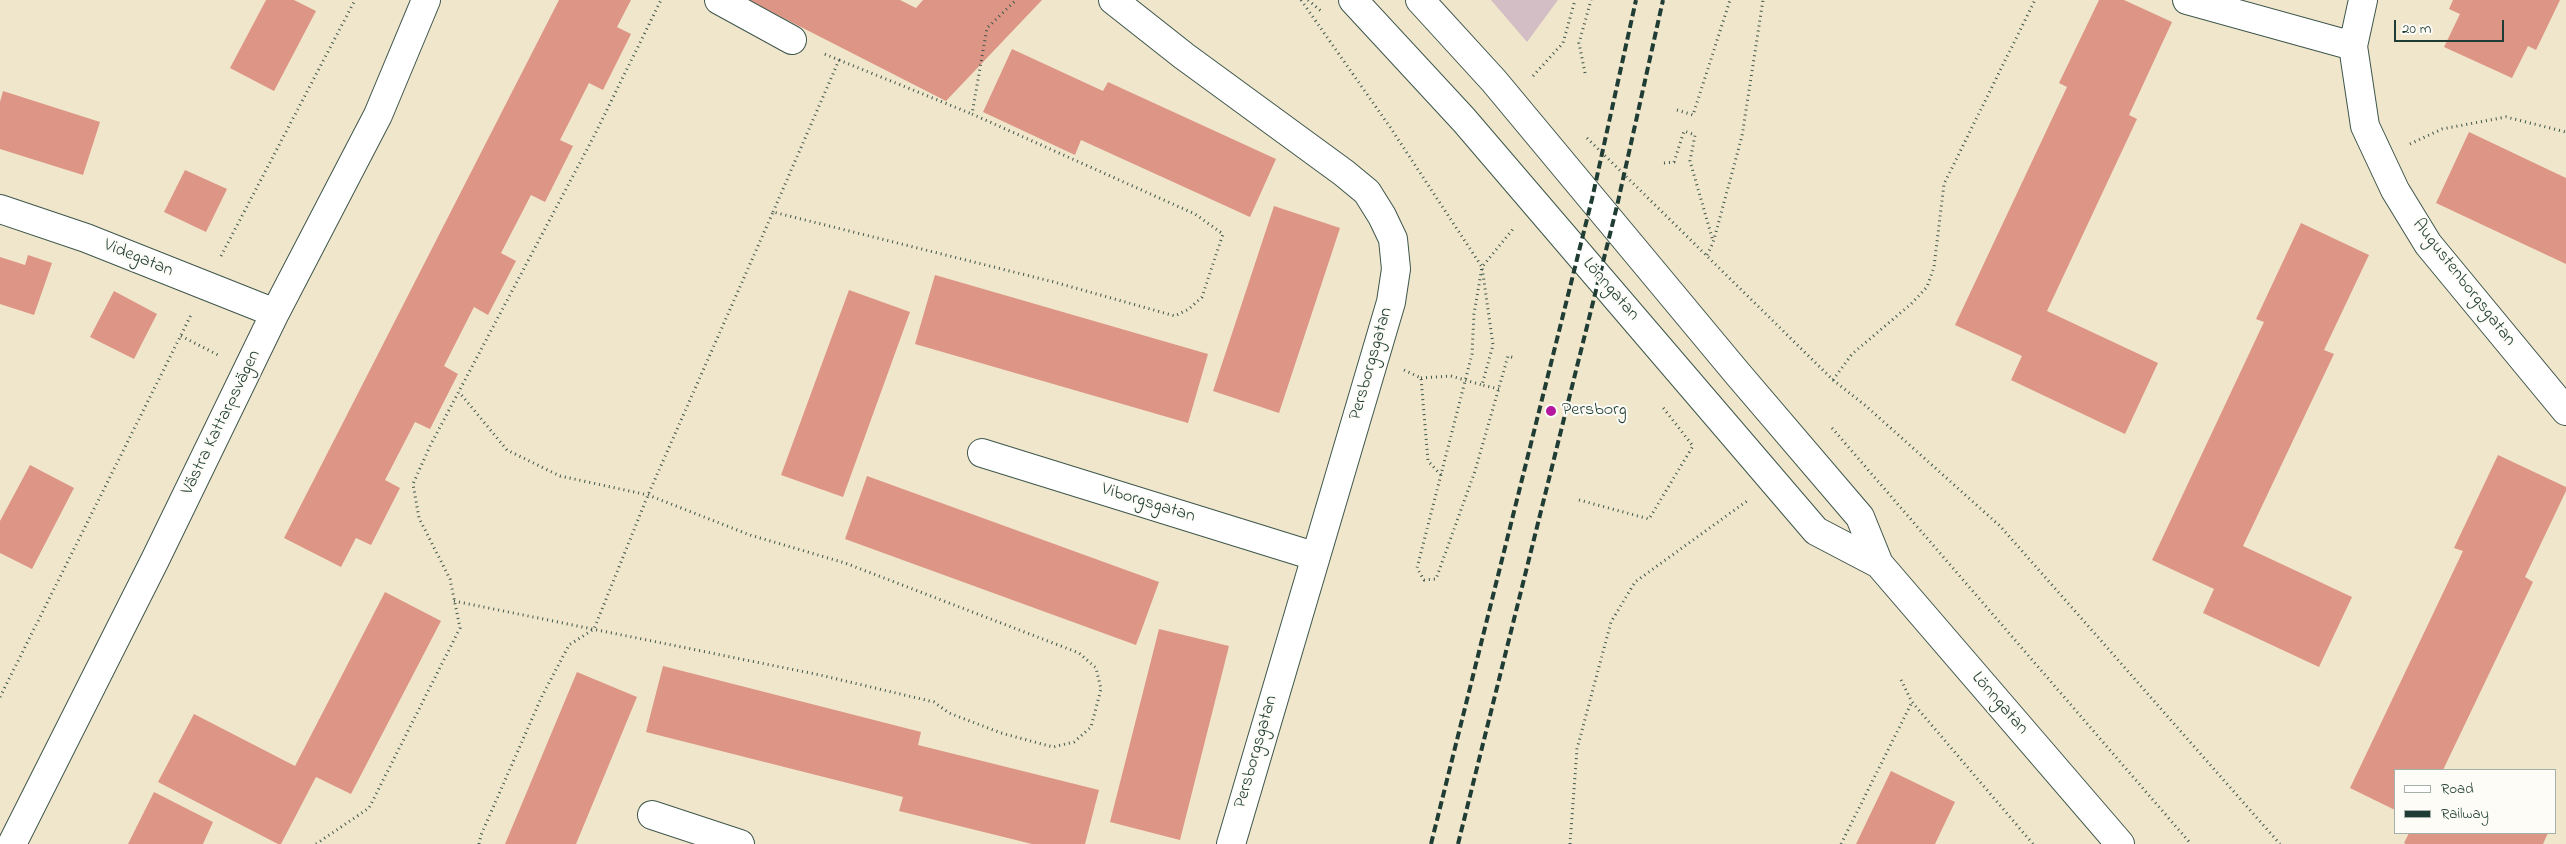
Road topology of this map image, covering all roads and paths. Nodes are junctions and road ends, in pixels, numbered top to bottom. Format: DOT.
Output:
graph roads {
  1 [pos="355,0"];
  2 [pos="426,0"];
  3 [pos="661,0"];
  4 [pos="719,0"];
  5 [pos="1016,0"];
  6 [pos="1113,0"];
  7 [pos="1301,0"];
  8 [pos="1353,0"];
  9 [pos="1420,0"];
  10 [pos="1576,0"];
  11 [pos="1591,0"];
  12 [pos="1730,0"];
  13 [pos="1764,0"];
  14 [pos="2036,0"];
  15 [pos="2187,0"];
  16 [pos="2363,0"];
  17 [pos="792,40"];
  18 [pos="2353,46"];
  19 [pos="839,60"];
  20 [pos="1585,73"];
  21 [pos="1529,80"];
  22 [pos="1678,110"];
  23 [pos="972,114"];
  24 [pos="2566,132"];
  25 [pos="1586,136"];
  26 [pos="2411,153"];
  27 [pos="1664,163"];
  28 [pos="0,209"];
  29 [pos="773,212"];
  30 [pos="1518,222"];
  31 [pos="1713,243"];
  32 [pos="1707,255"];
  33 [pos="1482,267"];
  34 [pos="206,286"];
  35 [pos="275,313"];
  36 [pos="181,336"];
  37 [pos="218,355"];
  38 [pos="1515,358"];
  39 [pos="1375,360"];
  40 [pos="1420,378"];
  41 [pos="1833,380"];
  42 [pos="1482,384"];
  43 [pos="1499,389"];
  44 [pos="459,392"];
  45 [pos="2566,411"];
  46 [pos="1832,428"];
  47 [pos="982,453"];
  48 [pos="1441,475"];
  49 [pos="1675,476"];
  50 [pos="648,495"];
  51 [pos="1579,500"];
  52 [pos="1748,500"];
  53 [pos="1314,556"];
  54 [pos="1879,564"];
  55 [pos="454,601"];
  56 [pos="594,629"];
  57 [pos="1901,680"];
  58 [pos="0,697"];
  59 [pos="1912,702"];
  60 [pos="652,815"];
  61 [pos="12,844"];
  62 [pos="317,844"];
  63 [pos="480,844"];
  64 [pos="740,844"];
  65 [pos="1231,844"];
  66 [pos="1570,844"];
  67 [pos="1841,844"];
  68 [pos="2033,844"];
  69 [pos="2120,844"];
  70 [pos="2191,844"];
  71 [pos="2280,844"];
  1 -- 34 [label="path"];
  2 -- 35 [label="street, Västra Kattarpsvägen"];
  3 -- 44 [label="path"];
  4 -- 17 [label="street"];
  5 -- 23 [label="path"];
  6 -- 39 [label="street, Persborgsgatan"];
  7 -- 33 [label="path"];
  8 -- 54 [label="street, Lönngatan"];
  9 -- 54 [label="street, Lönngatan"];
  10 -- 21 [label="path"];
  11 -- 20 [label="path"];
  12 -- 22 [label="path"];
  13 -- 31 [label="path"];
  14 -- 41 [label="path"];
  15 -- 18 [label="street"];
  16 -- 18 [label="street, Augustenborgsgatan"];
  17 -- 19 [label="path"];
  18 -- 45 [label="street, Augustenborgsgatan"];
  19 -- 23 [label="path"];
  19 -- 29 [label="path"];
  23 -- 29 [label="path"];
  24 -- 26 [label="path"];
  25 -- 32 [label="path"];
  27 -- 31 [label="path"];
  28 -- 34 [label="street, Videgatan"];
  29 -- 50 [label="path"];
  30 -- 33 [label="path"];
  31 -- 32 [label="path"];
  32 -- 41 [label="path"];
  33 -- 42 [label="path"];
  33 -- 48 [label="path"];
  34 -- 35 [label="street, Videgatan"];
  34 -- 36 [label="path"];
  35 -- 61 [label="street, Västra Kattarpsvägen"];
  36 -- 37 [label="path"];
  36 -- 58 [label="path"];
  38 -- 43 [label="path"];
  39 -- 40 [label="path"];
  39 -- 53 [label="street, Persborgsgatan"];
  40 -- 42 [label="path, bridge"];
  40 -- 48 [label="path"];
  41 -- 71 [label="path"];
  42 -- 43 [label="path"];
  43 -- 48 [label="path"];
  44 -- 50 [label="path"];
  44 -- 55 [label="path"];
  46 -- 70 [label="path"];
  47 -- 53 [label="street, Viborgsgatan"];
  49 -- 51 [label="path"];
  50 -- 56 [label="path"];
  50 -- 56 [label="path"];
  52 -- 66 [label="path"];
  53 -- 65 [label="street, Persborgsgatan"];
  54 -- 69 [label="street, Lönngatan"];
  55 -- 56 [label="path"];
  55 -- 62 [label="path"];
  56 -- 63 [label="path"];
  57 -- 59 [label="path"];
  59 -- 67 [label="path"];
  59 -- 68 [label="path"];
  60 -- 64 [label="street"];
}
